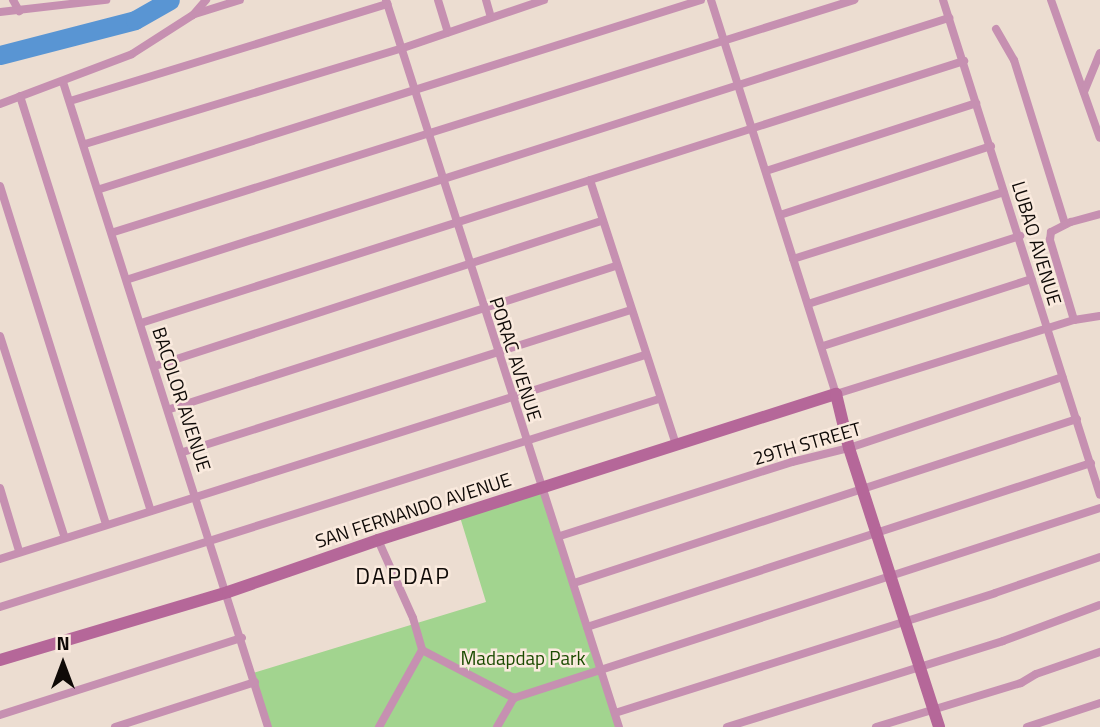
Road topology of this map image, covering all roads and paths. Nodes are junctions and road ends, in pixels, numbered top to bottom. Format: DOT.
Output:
graph roads {
  1 [pos="13,0"];
  2 [pos="106,0"];
  3 [pos="206,0"];
  4 [pos="240,0"];
  5 [pos="438,0"];
  6 [pos="486,0"];
  7 [pos="544,0"];
  8 [pos="701,0"];
  9 [pos="711,0"];
  10 [pos="853,0"];
  11 [pos="943,0"];
  12 [pos="1051,0"];
  13 [pos="386,2"];
  14 [pos="533,2"];
  15 [pos="19,11"];
  16 [pos="0,12"];
  17 [pos="192,15"];
  18 [pos="491,17"];
  19 [pos="949,18"];
  20 [pos="996,29"];
  21 [pos="448,33"];
  22 [pos="724,41"];
  23 [pos="402,48"];
  24 [pos="1100,53"];
  25 [pos="964,61"];
  26 [pos="64,82"];
  27 [pos="739,86"];
  28 [pos="416,91"];
  29 [pos="1084,92"];
  30 [pos="20,96"];
  31 [pos="70,101"];
  32 [pos="976,103"];
  33 [pos="0,104"];
  34 [pos="753,129"];
  35 [pos="429,133"];
  36 [pos="1100,138"];
  37 [pos="85,144"];
  38 [pos="991,146"];
  39 [pos="766,171"];
  40 [pos="444,178"];
  41 [pos="590,180"];
  42 [pos="0,186"];
  43 [pos="100,189"];
  44 [pos="1004,192"];
  45 [pos="780,215"];
  46 [pos="1100,215"];
  47 [pos="457,221"];
  48 [pos="602,221"];
  49 [pos="1065,224"];
  50 [pos="114,232"];
  51 [pos="1020,236"];
  52 [pos="793,259"];
  53 [pos="469,265"];
  54 [pos="616,266"];
  55 [pos="129,279"];
  56 [pos="1032,279"];
  57 [pos="808,304"];
  58 [pos="630,310"];
  59 [pos="484,311"];
  60 [pos="1074,320"];
  61 [pos="1099,320"];
  62 [pos="141,323"];
  63 [pos="1047,328"];
  64 [pos="0,336"];
  65 [pos="823,346"];
  66 [pos="496,353"];
  67 [pos="645,355"];
  68 [pos="155,366"];
  69 [pos="1062,377"];
  70 [pos="836,394"];
  71 [pos="512,398"];
  72 [pos="659,399"];
  73 [pos="170,409"];
  74 [pos="1077,419"];
  75 [pos="525,440"];
  76 [pos="676,445"];
  77 [pos="849,447"];
  78 [pos="183,452"];
  79 [pos="1091,463"];
  80 [pos="864,487"];
  81 [pos="0,488"];
  82 [pos="543,488"];
  83 [pos="1100,495"];
  84 [pos="196,497"];
  85 [pos="1100,508"];
  86 [pos="151,511"];
  87 [pos="106,525"];
  88 [pos="877,532"];
  89 [pos="560,536"];
  90 [pos="65,538"];
  91 [pos="379,540"];
  92 [pos="210,541"];
  93 [pos="19,551"];
  94 [pos="1100,557"];
  95 [pos="0,559"];
  96 [pos="892,575"];
  97 [pos="574,583"];
  98 [pos="228,592"];
  99 [pos="1100,605"];
  100 [pos="0,607"];
  101 [pos="907,620"];
  102 [pos="587,627"];
  103 [pos="242,638"];
  104 [pos="422,650"];
  105 [pos="1100,652"];
  106 [pos="0,660"];
  107 [pos="921,666"];
  108 [pos="602,671"];
  109 [pos="255,682"];
  110 [pos="514,698"];
  111 [pos="1100,703"];
  112 [pos="933,709"];
  113 [pos="615,713"];
  114 [pos="0,715"];
  115 [pos="266,726"];
  116 [pos="115,727"];
  117 [pos="379,727"];
  118 [pos="497,727"];
  119 [pos="619,727"];
  120 [pos="727,727"];
  121 [pos="876,727"];
  122 [pos="939,727"];
  123 [pos="1027,727"];
  1 -- 15 [label="street"];
  2 -- 15 [label="street"];
  3 -- 17 [label="street"];
  4 -- 17 [label="street"];
  5 -- 21 [label="street"];
  6 -- 18 [label="street"];
  7 -- 14 [label="street"];
  8 -- 28 [label="street"];
  9 -- 22 [label="street"];
  10 -- 22 [label="street"];
  11 -- 19 [label="street, LUBAO AVENUE"];
  12 -- 29 [label="street"];
  13 -- 23 [label="street, PORAC AVENUE"];
  13 -- 31 [label="street"];
  14 -- 18 [label="street"];
  15 -- 16 [label="street"];
  17 -- 26 [label="street"];
  18 -- 21 [label="street"];
  19 -- 25 [label="street, LUBAO AVENUE"];
  19 -- 27 [label="street"];
  20 -- 49 [label="street"];
  21 -- 23 [label="street"];
  22 -- 27 [label="street"];
  22 -- 35 [label="street"];
  23 -- 28 [label="street, PORAC AVENUE"];
  23 -- 37 [label="street"];
  24 -- 29 [label="street"];
  25 -- 32 [label="street, LUBAO AVENUE"];
  25 -- 34 [label="street"];
  26 -- 30 [label="street"];
  26 -- 31 [label="street, BACOLOR AVENUE"];
  27 -- 34 [label="street"];
  27 -- 40 [label="street"];
  28 -- 35 [label="street, PORAC AVENUE"];
  28 -- 43 [label="street"];
  29 -- 36 [label="street"];
  30 -- 33 [label="street"];
  30 -- 86 [label="street"];
  31 -- 37 [label="street, BACOLOR AVENUE"];
  32 -- 38 [label="street, LUBAO AVENUE"];
  32 -- 39 [label="street"];
  34 -- 39 [label="street"];
  34 -- 41 [label="street"];
  35 -- 40 [label="street, PORAC AVENUE"];
  35 -- 50 [label="street"];
  37 -- 43 [label="street, BACOLOR AVENUE"];
  38 -- 44 [label="street, LUBAO AVENUE"];
  38 -- 45 [label="street"];
  39 -- 45 [label="street"];
  40 -- 47 [label="street, PORAC AVENUE"];
  40 -- 55 [label="street"];
  41 -- 47 [label="street"];
  41 -- 48 [label="street"];
  42 -- 87 [label="street"];
  43 -- 50 [label="street, BACOLOR AVENUE"];
  44 -- 51 [label="street, LUBAO AVENUE"];
  44 -- 52 [label="street"];
  45 -- 52 [label="street"];
  46 -- 49 [label="street"];
  47 -- 53 [label="street, PORAC AVENUE"];
  47 -- 62 [label="street"];
  48 -- 53 [label="street"];
  48 -- 54 [label="street"];
  49 -- 60 [label="street"];
  50 -- 55 [label="street, BACOLOR AVENUE"];
  51 -- 56 [label="street, LUBAO AVENUE"];
  51 -- 57 [label="street"];
  52 -- 57 [label="street"];
  53 -- 59 [label="street, PORAC AVENUE"];
  53 -- 68 [label="street"];
  54 -- 58 [label="street"];
  54 -- 59 [label="street"];
  55 -- 62 [label="street, BACOLOR AVENUE"];
  56 -- 63 [label="street, LUBAO AVENUE"];
  56 -- 65 [label="street"];
  57 -- 65 [label="street"];
  58 -- 66 [label="street"];
  58 -- 67 [label="street"];
  59 -- 66 [label="street, PORAC AVENUE"];
  59 -- 73 [label="street"];
  60 -- 61 [label="street, SAN FERNANDO AVENUE"];
  60 -- 63 [label="street, SAN FERNANDO AVENUE"];
  62 -- 68 [label="street, BACOLOR AVENUE"];
  63 -- 69 [label="street, LUBAO AVENUE"];
  63 -- 70 [label="street, SAN FERNANDO AVENUE"];
  64 -- 90 [label="street"];
  65 -- 70 [label="street"];
  66 -- 71 [label="street, PORAC AVENUE"];
  66 -- 78 [label="street"];
  67 -- 71 [label="street"];
  67 -- 72 [label="street"];
  68 -- 73 [label="street, BACOLOR AVENUE"];
  69 -- 74 [label="street, LUBAO AVENUE"];
  69 -- 77 [label="street, 29TH STREET"];
  70 -- 76 [label="main road, SAN FERNANDO AVENUE"];
  70 -- 77 [label="main road"];
  71 -- 75 [label="street, PORAC AVENUE"];
  71 -- 84 [label="street"];
  72 -- 75 [label="street"];
  72 -- 76 [label="street"];
  73 -- 78 [label="street, BACOLOR AVENUE"];
  74 -- 79 [label="street, LUBAO AVENUE"];
  74 -- 80 [label="street"];
  75 -- 82 [label="street, PORAC AVENUE"];
  75 -- 92 [label="street"];
  76 -- 82 [label="main road, SAN FERNANDO AVENUE"];
  77 -- 80 [label="main road"];
  77 -- 89 [label="street, 29TH STREET"];
  78 -- 84 [label="street, BACOLOR AVENUE"];
  79 -- 83 [label="street, LUBAO AVENUE"];
  79 -- 88 [label="street"];
  80 -- 88 [label="main road"];
  80 -- 97 [label="street"];
  81 -- 93 [label="street"];
  82 -- 89 [label="street, PORAC AVENUE"];
  82 -- 91 [label="main road, SAN FERNANDO AVENUE"];
  84 -- 86 [label="street"];
  84 -- 92 [label="street, BACOLOR AVENUE"];
  85 -- 96 [label="street"];
  86 -- 87 [label="street"];
  87 -- 90 [label="street"];
  88 -- 96 [label="main road"];
  88 -- 102 [label="street"];
  89 -- 97 [label="street, PORAC AVENUE"];
  90 -- 93 [label="street"];
  91 -- 98 [label="main road, SAN FERNANDO AVENUE"];
  91 -- 104 [label="street"];
  92 -- 98 [label="street, BACOLOR AVENUE"];
  92 -- 100 [label="street"];
  93 -- 95 [label="street"];
  94 -- 101 [label="street"];
  96 -- 101 [label="main road"];
  96 -- 108 [label="street"];
  97 -- 102 [label="street, PORAC AVENUE"];
  98 -- 103 [label="street, BACOLOR AVENUE"];
  98 -- 106 [label="main road, SAN FERNANDO AVENUE"];
  99 -- 107 [label="street"];
  101 -- 107 [label="main road"];
  101 -- 113 [label="street"];
  102 -- 108 [label="street, PORAC AVENUE"];
  103 -- 109 [label="street, BACOLOR AVENUE"];
  103 -- 114 [label="street"];
  104 -- 110 [label="street"];
  104 -- 117 [label="street"];
  105 -- 112 [label="street"];
  107 -- 112 [label="main road"];
  107 -- 120 [label="street"];
  108 -- 110 [label="street"];
  108 -- 113 [label="street, PORAC AVENUE"];
  109 -- 115 [label="street, BACOLOR AVENUE"];
  109 -- 116 [label="street"];
  110 -- 118 [label="street"];
  111 -- 123 [label="street"];
  112 -- 121 [label="street"];
  112 -- 122 [label="main road"];
  113 -- 119 [label="street, PORAC AVENUE"];
}
